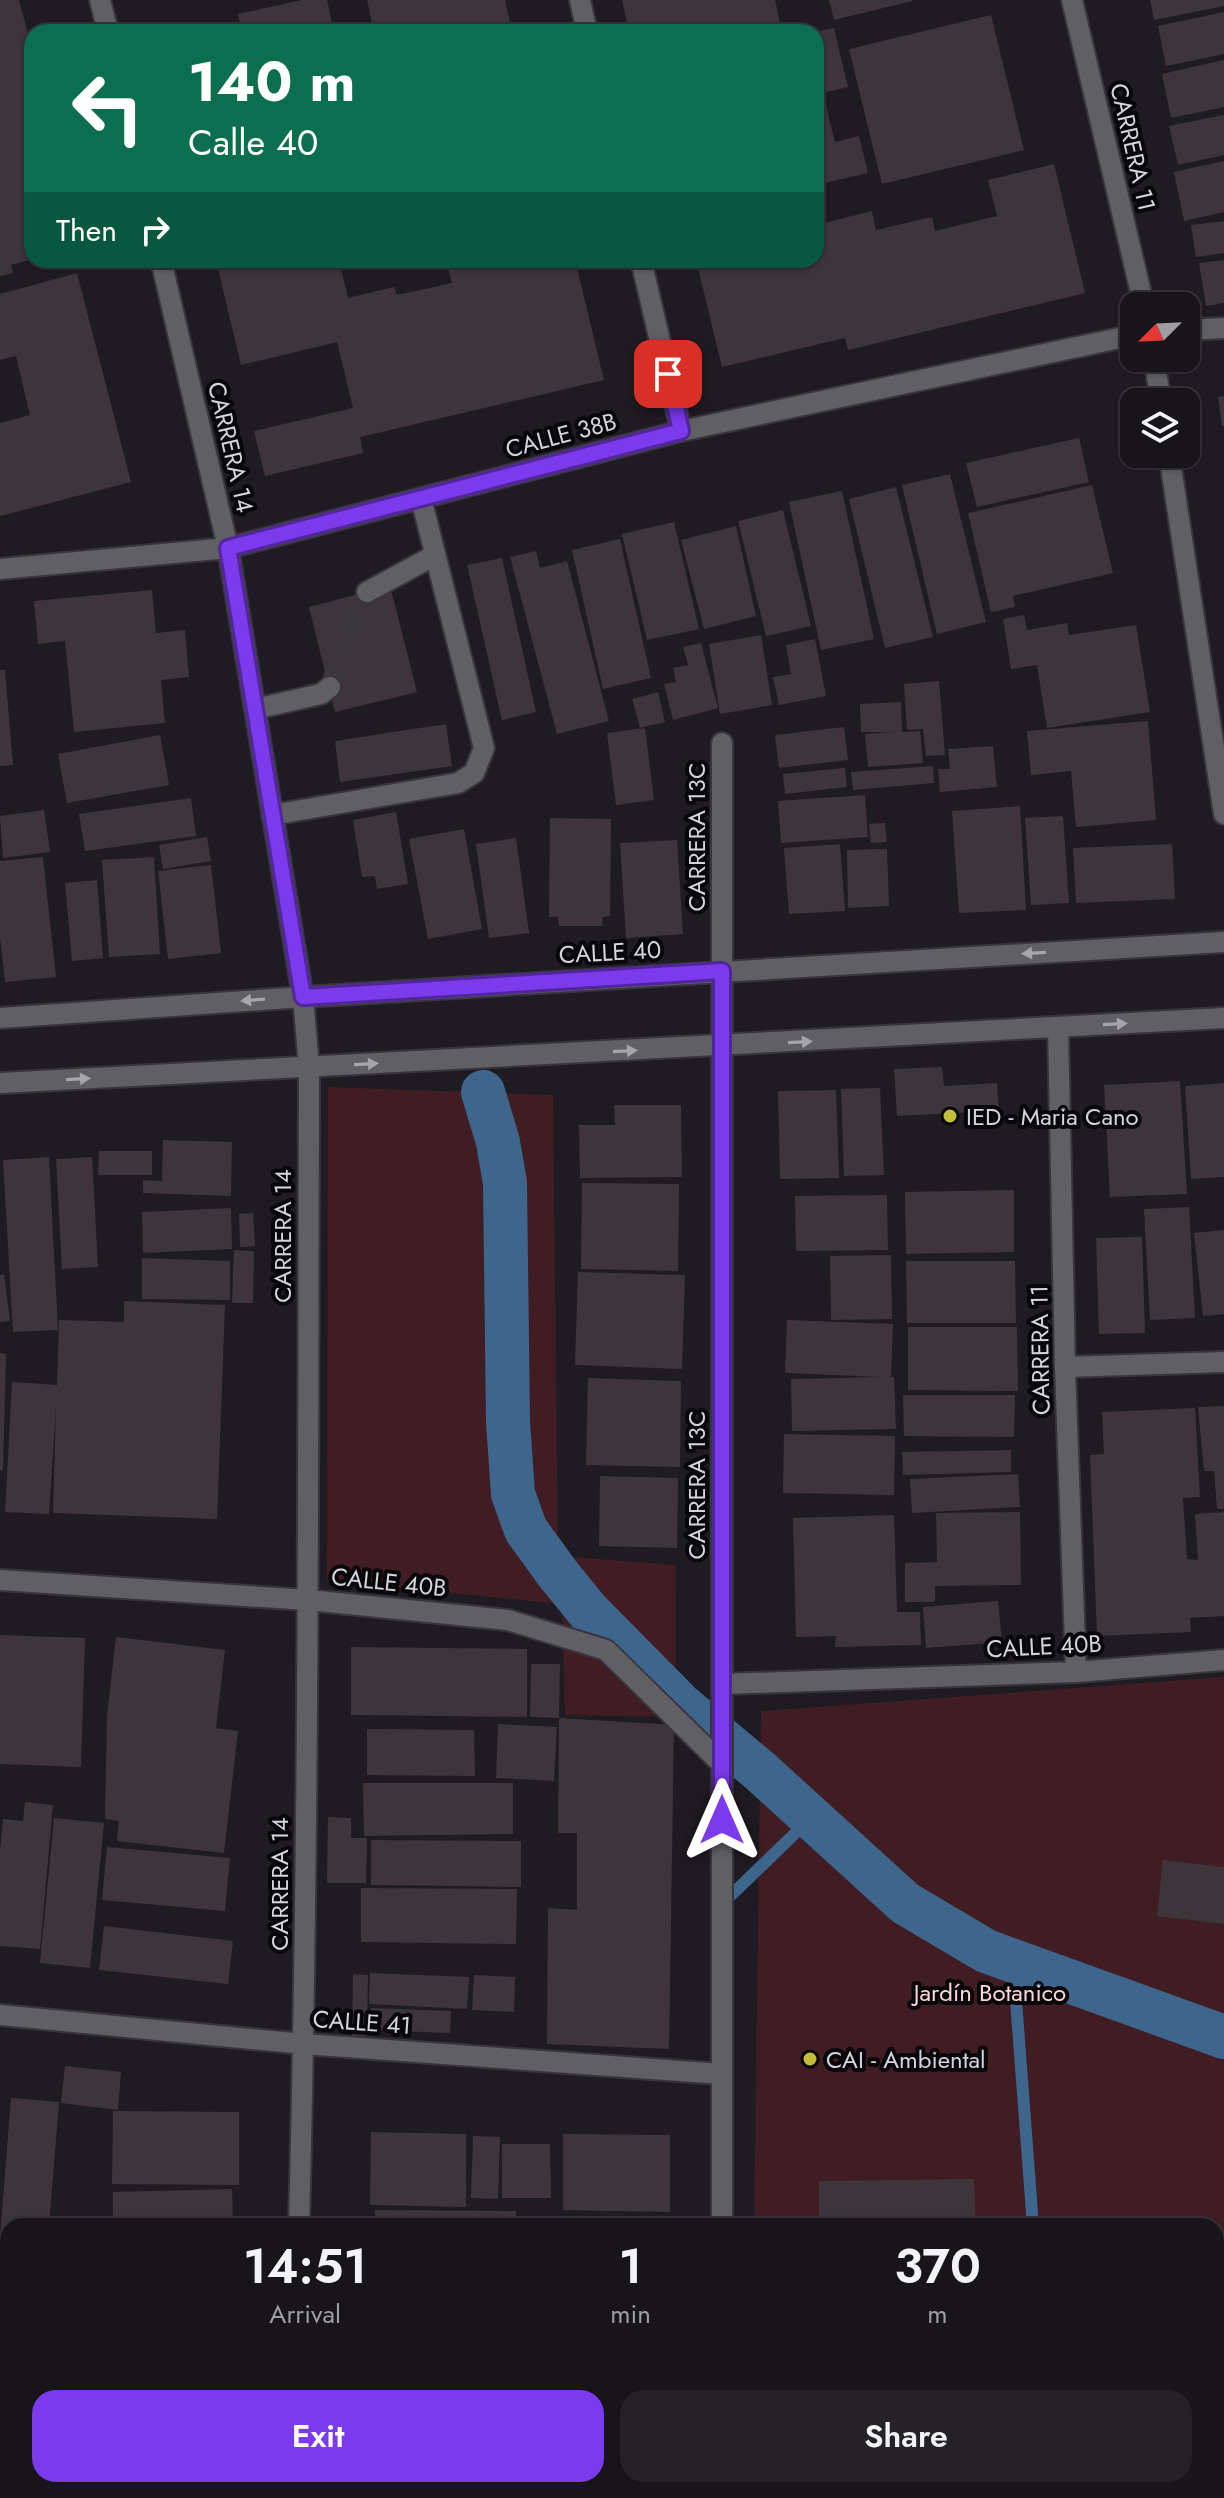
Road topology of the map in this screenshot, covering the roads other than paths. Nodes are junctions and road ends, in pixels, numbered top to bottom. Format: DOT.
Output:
graph roads {
  1 [pos="100,0"];
  2 [pos="580,0"];
  3 [pos="1072,0"];
  4 [pos="106,24"];
  5 [pos="585,24"];
  6 [pos="163,268"];
  7 [pos="643,268"];
  8 [pos="1141,292"];
  9 [pos="1224,328"];
  10 [pos="1200,329"];
  11 [pos="1120,338"];
  12 [pos="681,431"];
  13 [pos="1171,468"];
  14 [pos="421,498"];
  15 [pos="228,548"];
  16 [pos="435,555"];
  17 [pos="0,569"];
  18 [pos="367,592"];
  19 [pos="330,687"];
  20 [pos="255,709"];
  21 [pos="722,743"];
  22 [pos="1224,814"];
  23 [pos="272,815"];
  24 [pos="1224,942"];
  25 [pos="722,971"];
  26 [pos="303,997"];
  27 [pos="0,1018"];
  28 [pos="1224,1018"];
  29 [pos="1058,1027"];
  30 [pos="722,1046"];
  31 [pos="309,1067"];
  32 [pos="0,1083"];
  33 [pos="1224,1362"];
  34 [pos="1065,1367"];
  35 [pos="0,1580"];
  36 [pos="308,1600"];
  37 [pos="1224,1660"];
  38 [pos="1076,1672"];
  39 [pos="722,1684"];
  40 [pos="722,1759"];
  41 [pos="0,2015"];
  42 [pos="304,2044"];
  43 [pos="722,2074"];
  44 [pos="299,2218"];
  45 [pos="722,2218"];
  1 -- 4 [label="street"];
  2 -- 5 [label="street"];
  3 -- 8 [label="street, CARRERA 11"];
  6 -- 15 [label="street, CARRERA 14"];
  7 -- 12 [label="street"];
  9 -- 10 [label="street"];
  11 -- 12 [label="street, CALLE 38B"];
  12 -- 14 [label="street, CALLE 38B"];
  13 -- 22 [label="street"];
  14 -- 15 [label="street, CALLE 38B"];
  14 -- 16 [label="street"];
  15 -- 17 [label="street, CALLE 38B"];
  15 -- 20 [label="street, CARRERA 14"];
  16 -- 18 [label="street"];
  16 -- 23 [label="street"];
  19 -- 20 [label="street"];
  20 -- 23 [label="street, CARRERA 14"];
  21 -- 25 [label="street, CARRERA 13C"];
  23 -- 26 [label="street, CARRERA 14"];
  24 -- 25 [label="street, CALLE 40, one-way"];
  25 -- 26 [label="street, CALLE 40"];
  25 -- 30 [label="street, CARRERA 13C"];
  26 -- 27 [label="street, CALLE 40, one-way"];
  26 -- 31 [label="street, CARRERA 14"];
  29 -- 28 [label="street, one-way"];
  30 -- 29 [label="street, one-way"];
  29 -- 34 [label="street, CARRERA 11"];
  31 -- 30 [label="street, one-way"];
  30 -- 39 [label="street, CARRERA 13C"];
  32 -- 31 [label="street, one-way"];
  31 -- 36 [label="street, CARRERA 14"];
  33 -- 34 [label="street"];
  34 -- 38 [label="street, CARRERA 11"];
  35 -- 36 [label="street, CALLE 40B"];
  36 -- 40 [label="street, CALLE 40B"];
  36 -- 42 [label="street, CARRERA 14"];
  37 -- 38 [label="street, CALLE 40B"];
  38 -- 39 [label="street, CALLE 40B"];
  39 -- 40 [label="street, CARRERA 13C"];
  40 -- 43 [label="street, CARRERA 13C"];
  41 -- 42 [label="street, CALLE 41"];
  42 -- 43 [label="street, CALLE 41"];
  42 -- 44 [label="street, CARRERA 14"];
  43 -- 45 [label="street, CARRERA 13C"];
}
